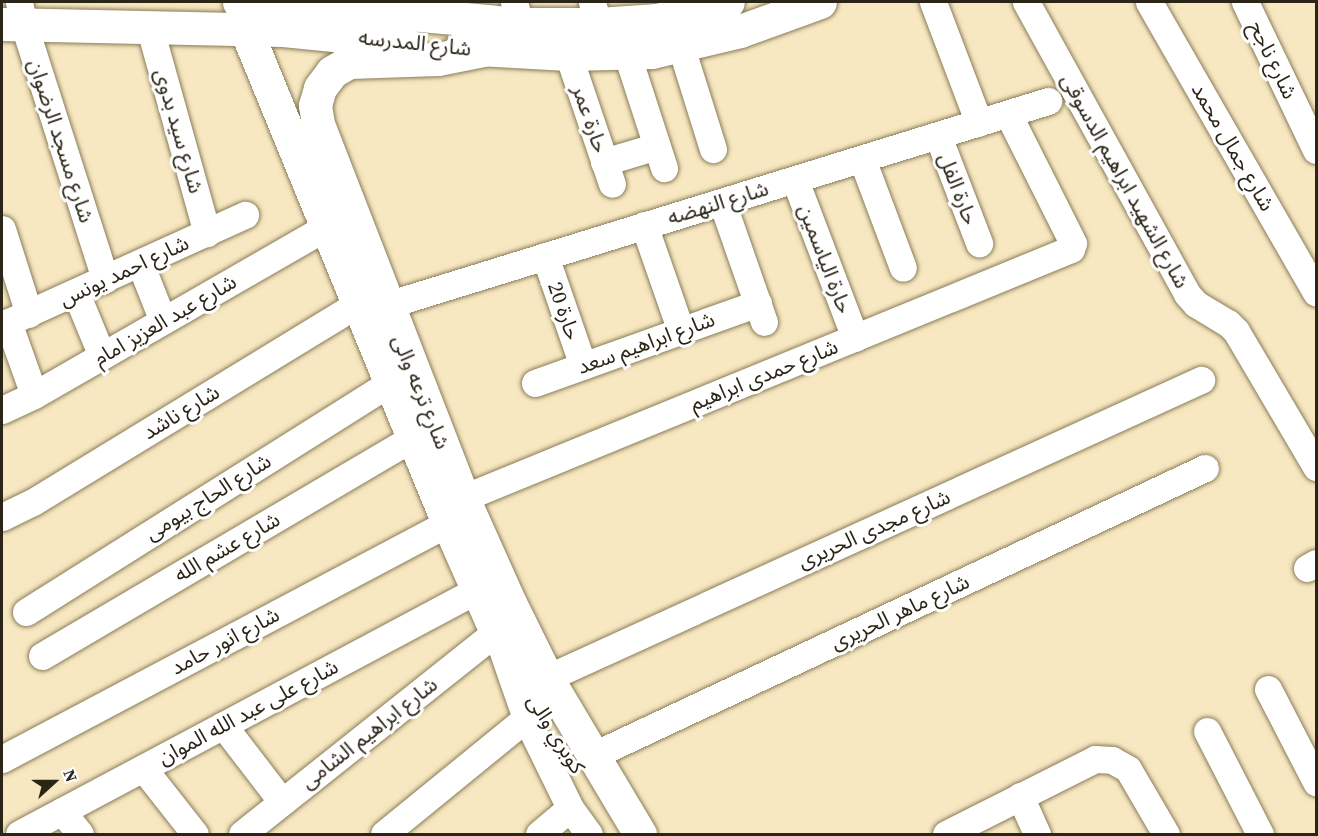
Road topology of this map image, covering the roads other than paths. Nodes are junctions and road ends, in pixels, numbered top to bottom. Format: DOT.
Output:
graph roads {
  1 [pos="278,2"];
  2 [pos="820,2"];
  3 [pos="933,2"];
  4 [pos="1026,2"];
  5 [pos="1149,2"];
  6 [pos="1245,2"];
  7 [pos="361,5"];
  8 [pos="686,7"];
  9 [pos="438,9"];
  10 [pos="732,11"];
  11 [pos="517,13"];
  12 [pos="595,13"];
  13 [pos="242,16"];
  14 [pos="15,17"];
  15 [pos="150,29"];
  16 [pos="681,47"];
  17 [pos="483,50"];
  18 [pos="568,54"];
  19 [pos="627,54"];
  20 [pos="1048,101"];
  21 [pos="1008,114"];
  22 [pos="979,123"];
  23 [pos="938,136"];
  24 [pos="713,149"];
  25 [pos="1317,150"];
  26 [pos="862,159"];
  27 [pos="795,180"];
  28 [pos="722,202"];
  29 [pos="245,215"];
  30 [pos="644,225"];
  31 [pos="326,227"];
  32 [pos="2,229"];
  33 [pos="207,233"];
  34 [pos="979,243"];
  35 [pos="544,256"];
  36 [pos="140,263"];
  37 [pos="903,268"];
  38 [pos="105,279"];
  39 [pos="1317,292"];
  40 [pos="76,293"];
  41 [pos="373,305"];
  42 [pos="13,320"];
  43 [pos="163,321"];
  44 [pos="681,331"];
  45 [pos="855,338"];
  46 [pos="102,356"];
  47 [pos="583,366"];
  48 [pos="1201,380"];
  49 [pos="389,383"];
  50 [pos="535,383"];
  51 [pos="34,394"];
  52 [pos="2,410"];
  53 [pos="412,438"];
  54 [pos="1317,467"];
  55 [pos="1205,468"];
  56 [pos="456,511"];
  57 [pos="2,517"];
  58 [pos="477,590"];
  59 [pos="26,612"];
  60 [pos="496,632"];
  61 [pos="42,656"];
  62 [pos="547,678"];
  63 [pos="1268,688"];
  64 [pos="526,718"];
  65 [pos="224,725"];
  66 [pos="1207,731"];
  67 [pos="594,755"];
  68 [pos="2,759"];
  69 [pos="143,768"];
  70 [pos="1317,782"];
  71 [pos="616,794"];
  72 [pos="1020,796"];
  73 [pos="282,802"];
  74 [pos="570,808"];
  75 [pos="62,811"];
  76 [pos="19,834"];
  77 [pos="80,834"];
  78 [pos="195,834"];
  79 [pos="242,834"];
  80 [pos="384,834"];
  81 [pos="539,834"];
  82 [pos="589,834"];
  83 [pos="620,834"];
  84 [pos="640,834"];
  85 [pos="647,834"];
  86 [pos="946,834"];
  87 [pos="1037,834"];
  88 [pos="1166,834"];
  89 [pos="1260,834"];
  1 -- 7 [label="main road, شارع المدرسه"];
  1 -- 13 [label="main road, شارع المدرسه"];
  2 -- 10 [label="main road, شارع المدرسه"];
  3 -- 22 [label="street"];
  4 -- 54 [label="street, شارع الشهيد ابراهيم الدسوقى"];
  5 -- 39 [label="street, شارع جمال محمد"];
  6 -- 25 [label="street, شارع ناجح"];
  7 -- 9 [label="main road, شارع المدرسه"];
  8 -- 10 [label="main road, شارع المدرسه"];
  8 -- 12 [label="main road, شارع المدرسه"];
  9 -- 11 [label="main road, شارع المدرسه"];
  10 -- 16 [label="main road, شارع المدرسه"];
  11 -- 12 [label="main road, شارع المدرسه"];
  13 -- 15 [label="main road, شارع المدرسه"];
  13 -- 17 [label="main road, شارع المدرسه"];
  13 -- 31 [label="main road, شارع ترعه والى"];
  14 -- 15 [label="main road, شارع المدرسه"];
  14 -- 38 [label="street, شارع مسجد الرضوان"];
  15 -- 33 [label="street, شارع سيد بدوى"];
  16 -- 19 [label="main road, شارع المدرسه"];
  16 -- 24 [label="street"];
  17 -- 18 [label="main road, شارع المدرسه"];
  17 -- 41 [label="main road, شارع ترعه والى"];
  18 -- 19 [label="main road, شارع المدرسه"];
  18 -- 19 [label="street, حارة عمر"];
  20 -- 21 [label="street, شارع النهضه"];
  21 -- 22 [label="street, شارع النهضه"];
  21 -- 45 [label="street, شارع حمدى ابراهيم"];
  22 -- 23 [label="street, شارع النهضه"];
  23 -- 26 [label="street, شارع النهضه"];
  23 -- 34 [label="street, حارة الفل"];
  26 -- 27 [label="street, شارع النهضه"];
  26 -- 37 [label="street"];
  27 -- 28 [label="street, شارع النهضه"];
  27 -- 45 [label="street, حارة الياسمين"];
  28 -- 30 [label="street, شارع النهضه"];
  28 -- 44 [label="street, شارع ابراهيم سعد"];
  29 -- 33 [label="street, شارع احمد يونس"];
  30 -- 35 [label="street, شارع النهضه"];
  30 -- 44 [label="street"];
  31 -- 41 [label="main road, شارع ترعه والى"];
  31 -- 43 [label="street, شارع عبد العزيز امام"];
  32 -- 42 [label="street"];
  33 -- 36 [label="street, شارع احمد يونس"];
  35 -- 41 [label="street, شارع النهضه"];
  35 -- 47 [label="street, حارة 20"];
  36 -- 38 [label="street, شارع احمد يونس"];
  36 -- 43 [label="street"];
  38 -- 40 [label="street, شارع احمد يونس"];
  40 -- 42 [label="street, شارع احمد يونس"];
  40 -- 46 [label="street"];
  41 -- 49 [label="main road, شارع ترعه والى"];
  41 -- 56 [label="main road, شارع ترعه والى"];
  41 -- 57 [label="street, شارع ناشد"];
  42 -- 51 [label="street"];
  43 -- 46 [label="street, شارع عبد العزيز امام"];
  44 -- 47 [label="street, شارع ابراهيم سعد"];
  45 -- 56 [label="street, شارع حمدى ابراهيم"];
  46 -- 51 [label="street, شارع عبد العزيز امام"];
  47 -- 50 [label="street, شارع ابراهيم سعد"];
  48 -- 62 [label="street, شارع مجدى الحريرى"];
  49 -- 53 [label="main road, شارع ترعه والى"];
  49 -- 59 [label="street, شارع الحاج بيومى"];
  51 -- 52 [label="street, شارع عبد العزيز امام"];
  53 -- 56 [label="main road, شارع ترعه والى"];
  53 -- 61 [label="street, شارع عشم الله"];
  55 -- 67 [label="street, شارع ماهر الحريرى"];
  56 -- 58 [label="main road, شارع ترعه والى"];
  56 -- 62 [label="main road, شارع ترعه والى"];
  56 -- 68 [label="street, شارع انور حامد"];
  58 -- 60 [label="main road, شارع ترعه والى"];
  58 -- 65 [label="street, شارع على عبد الله الموان"];
  60 -- 64 [label="street, شارع ترعه والى"];
  60 -- 73 [label="street, شارع ابراهيم الشامى"];
  60 -- 83 [label="main road, كوبري والى"];
  62 -- 67 [label="main road, شارع ترعه والى"];
  63 -- 70 [label="street"];
  64 -- 74 [label="street, شارع ترعه والى"];
  64 -- 80 [label="street"];
  65 -- 69 [label="street, شارع على عبد الله الموان"];
  65 -- 73 [label="street"];
  66 -- 89 [label="street"];
  67 -- 71 [label="main road, شارع ترعه والى"];
  69 -- 75 [label="street, شارع على عبد الله الموان"];
  69 -- 78 [label="street"];
  71 -- 84 [label="main road"];
  71 -- 85 [label="street, شارع ترعه والى"];
  72 -- 86 [label="street"];
  72 -- 87 [label="street"];
  72 -- 88 [label="street"];
  73 -- 79 [label="street, شارع ابراهيم الشامى"];
  74 -- 81 [label="street"];
  74 -- 82 [label="street, شارع ترعه والى"];
  75 -- 76 [label="street, شارع على عبد الله الموان"];
  75 -- 77 [label="street"];
}
